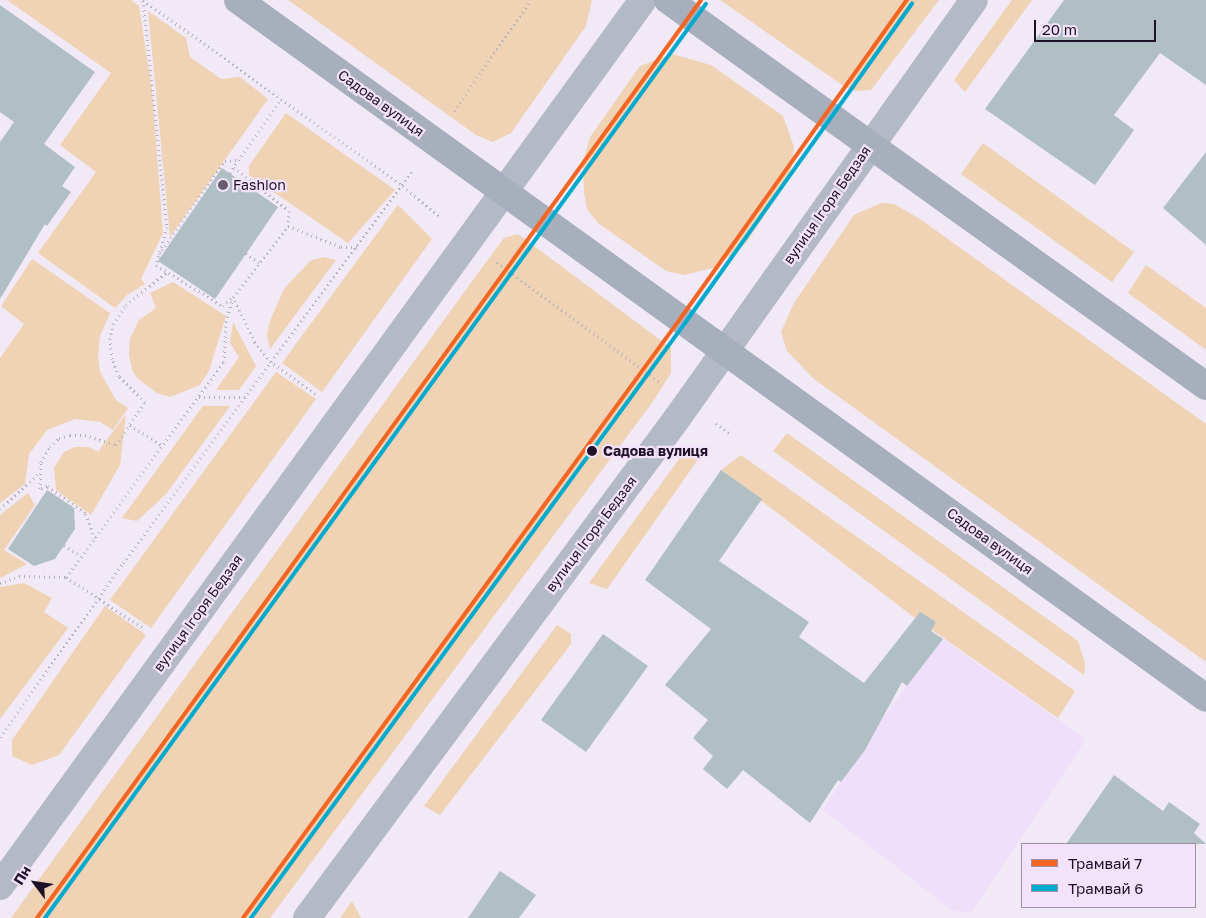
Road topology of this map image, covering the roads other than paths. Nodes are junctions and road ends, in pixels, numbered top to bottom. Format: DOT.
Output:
graph roads {
  1 [pos="238,0"];
  2 [pos="643,0"];
  3 [pos="668,0"];
  4 [pos="974,0"];
  5 [pos="870,145"];
  6 [pos="504,191"];
  7 [pos="725,351"];
  8 [pos="1206,386"];
  9 [pos="1206,698"];
  10 [pos="0,886"];
  11 [pos="307,918"];
  1 -- 6 [label="main road, Садова вулиця"];
  2 -- 6 [label="street, вулиця Ігоря Бедзая"];
  3 -- 5 [label="main road"];
  4 -- 5 [label="street, вулиця Ігоря Бедзая"];
  5 -- 7 [label="street, вулиця Ігоря Бедзая"];
  5 -- 8 [label="main road"];
  6 -- 7 [label="main road, Садова вулиця"];
  6 -- 10 [label="street, вулиця Ігоря Бедзая"];
  7 -- 9 [label="main road, Садова вулиця"];
  7 -- 11 [label="street, вулиця Ігоря Бедзая"];
}
